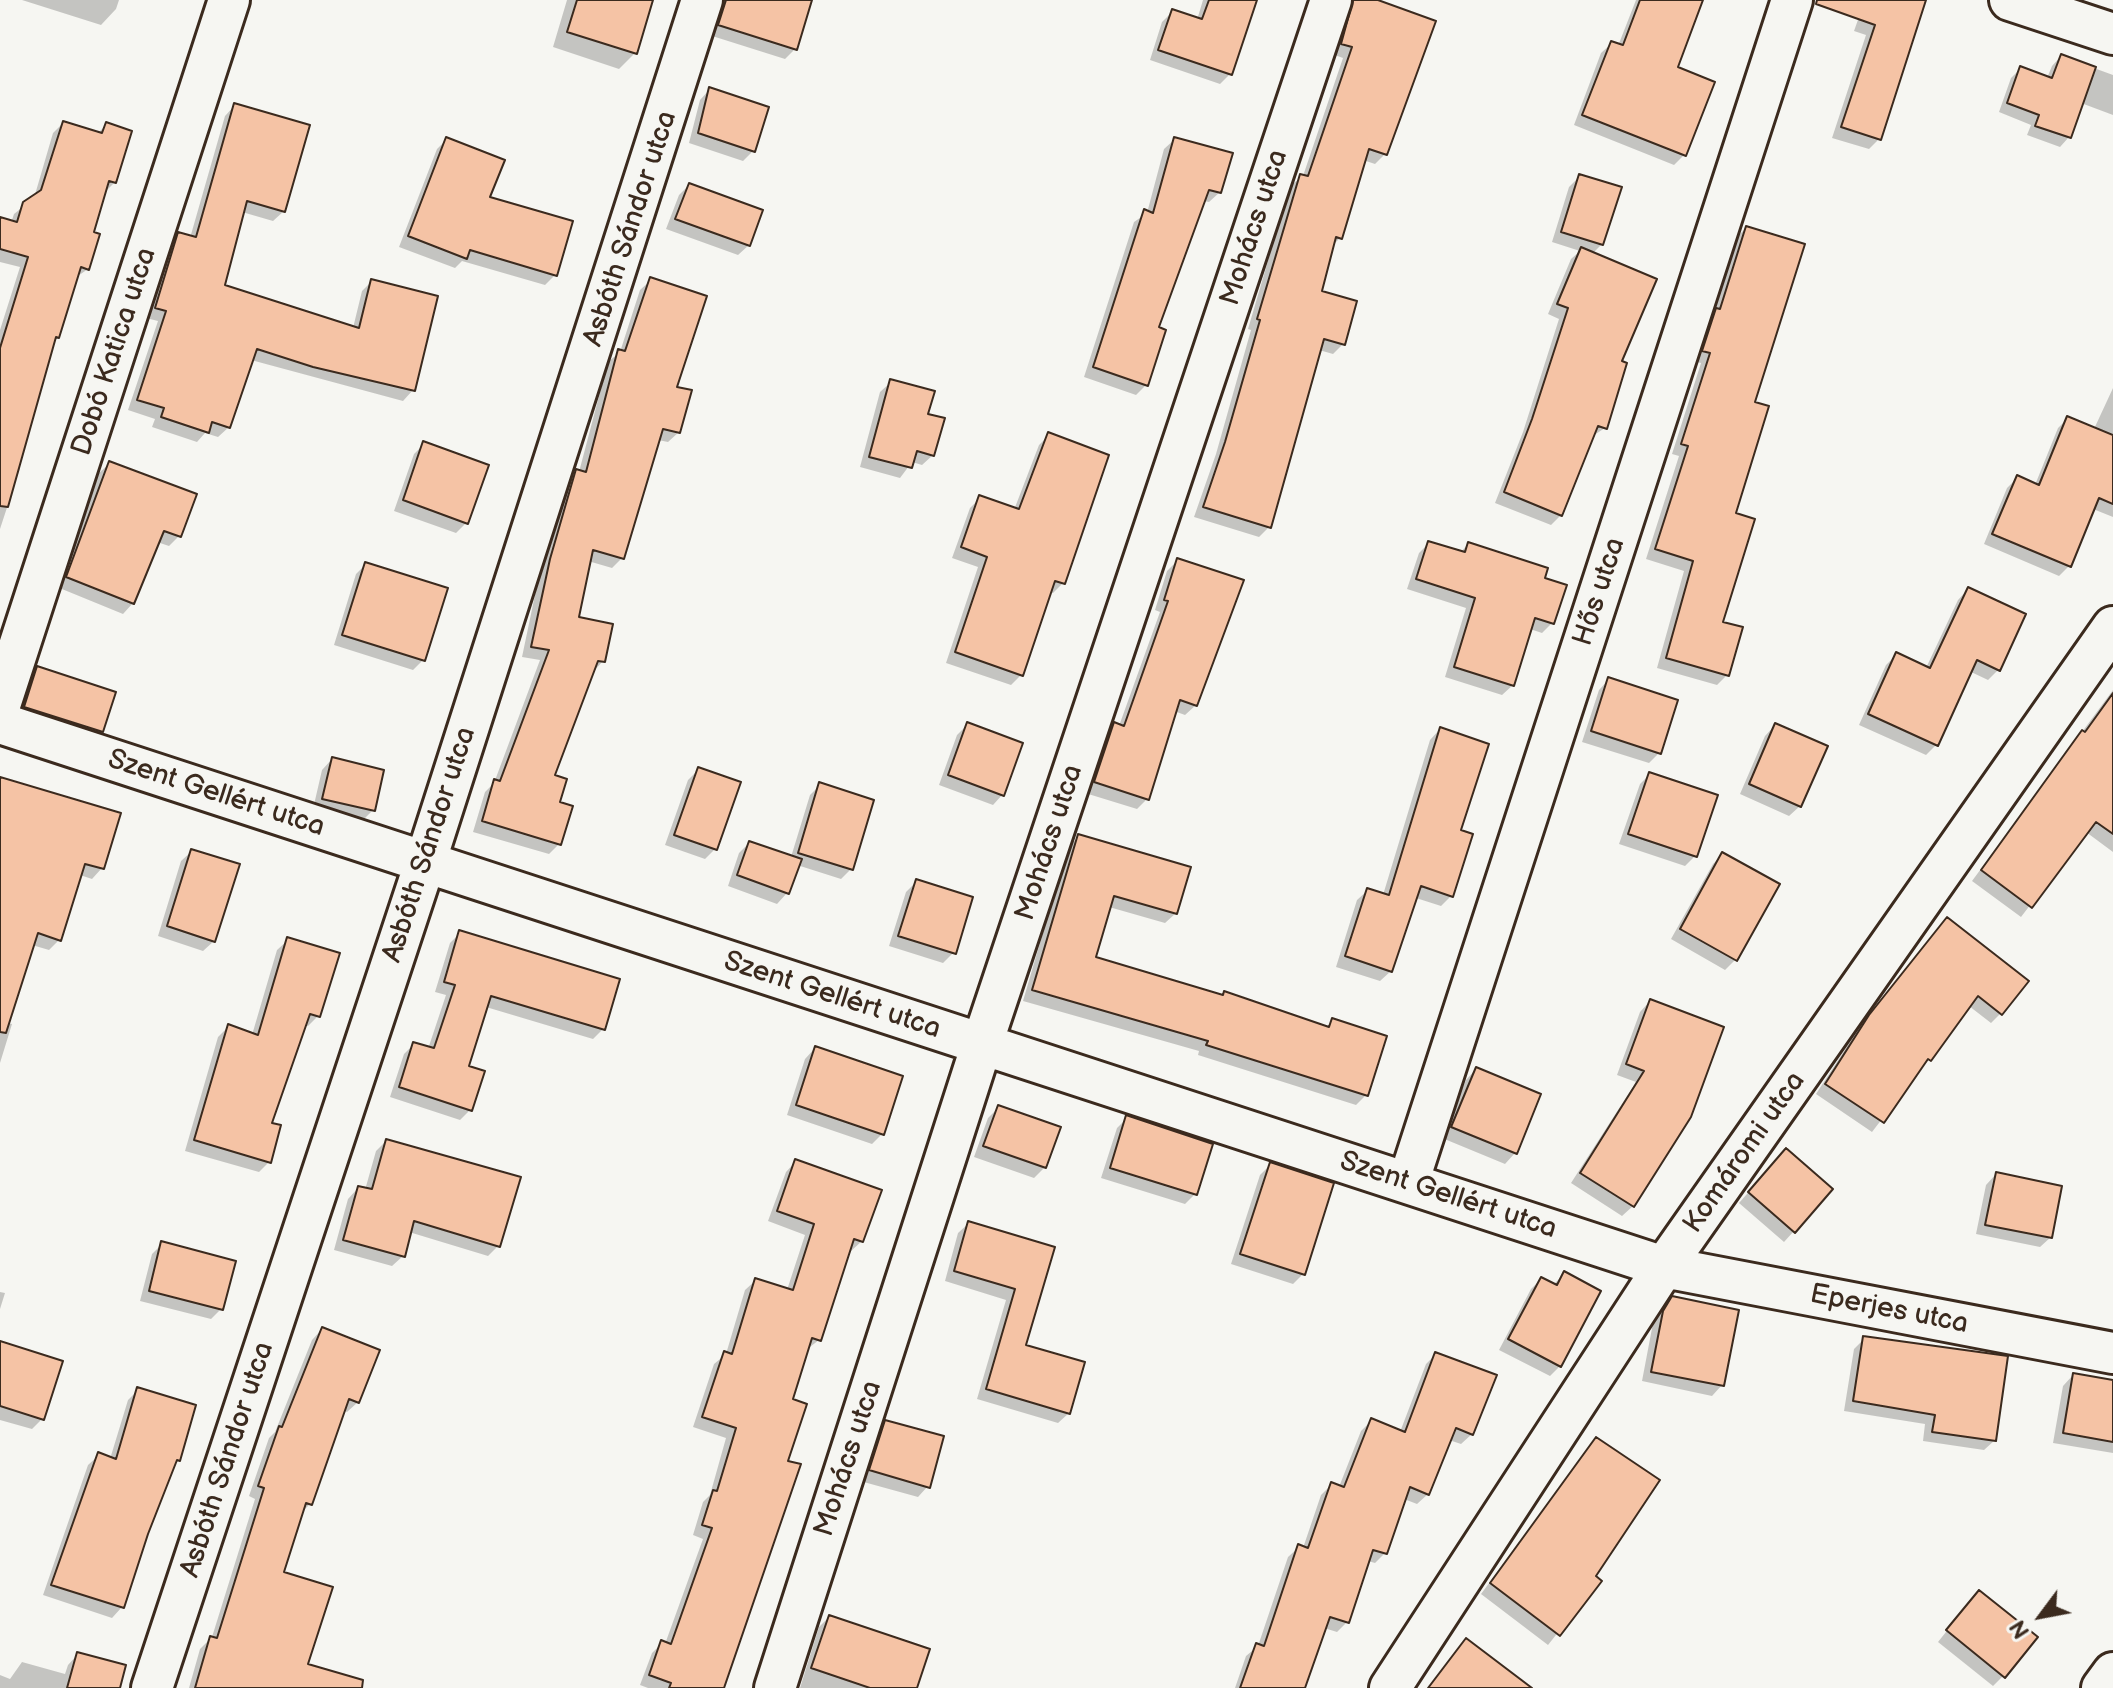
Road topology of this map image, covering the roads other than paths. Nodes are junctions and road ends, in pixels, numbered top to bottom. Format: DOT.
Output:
graph roads {
  1 [pos="229,0"];
  2 [pos="702,0"];
  3 [pos="1331,0"];
  4 [pos="1792,0"];
  5 [pos="2010,0"];
  6 [pos="2113,34"];
  7 [pos="2113,627"];
  8 [pos="0,705"];
  9 [pos="0,723"];
  10 [pos="425,863"];
  11 [pos="982,1044"];
  12 [pos="1408,1183"];
  13 [pos="1664,1267"];
  14 [pos="2113,1353"];
  15 [pos="2113,1673"];
  16 [pos="152,1688"];
  17 [pos="775,1688"];
  18 [pos="1390,1688"];
  19 [pos="2102,1688"];
  1 -- 8 [label="street, Dobó Katica utca"];
  2 -- 10 [label="street, Asbóth Sándor utca"];
  3 -- 11 [label="street, Mohács utca"];
  4 -- 12 [label="street, Hős utca"];
  5 -- 6 [label="street"];
  7 -- 13 [label="street, Komáromi utca"];
  9 -- 10 [label="street, Szent Gellért utca"];
  10 -- 11 [label="street, Szent Gellért utca"];
  10 -- 16 [label="street, Asbóth Sándor utca"];
  11 -- 12 [label="street, Szent Gellért utca"];
  11 -- 17 [label="street, Mohács utca"];
  12 -- 13 [label="street, Szent Gellért utca"];
  13 -- 14 [label="street, Eperjes utca"];
  13 -- 18 [label="street, Komáromi utca"];
  15 -- 19 [label="street"];
}
